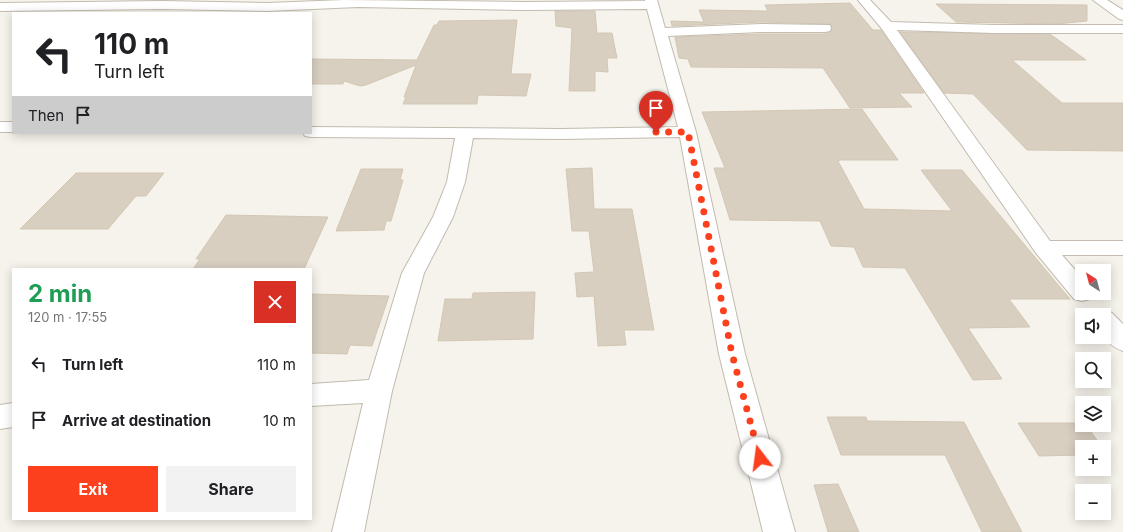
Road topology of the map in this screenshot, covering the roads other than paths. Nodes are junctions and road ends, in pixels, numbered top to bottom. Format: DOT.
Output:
graph roads {
  1 [pos="864,0"];
  2 [pos="1099,0"];
  3 [pos="426,2"];
  4 [pos="652,2"];
  5 [pos="165,3"];
  6 [pos="0,7"];
  7 [pos="1123,16"];
  8 [pos="886,26"];
  9 [pos="825,28"];
  10 [pos="1123,29"];
  11 [pos="661,32"];
  12 [pos="0,127"];
  13 [pos="12,127"];
  14 [pos="312,132"];
  15 [pos="688,132"];
  16 [pos="465,133"];
  17 [pos="1044,248"];
  18 [pos="1123,248"];
  19 [pos="1075,285"];
  20 [pos="1088,300"];
  21 [pos="1095,308"];
  22 [pos="1111,327"];
  23 [pos="1123,341"];
  24 [pos="379,391"];
  25 [pos="312,395"];
  26 [pos="12,415"];
  27 [pos="0,417"];
  28 [pos="348,532"];
  29 [pos="779,532"];
  1 -- 8 [label="street"];
  2 -- 7 [label="street"];
  3 -- 4 [label="street"];
  3 -- 5 [label="street"];
  4 -- 11 [label="street"];
  5 -- 6 [label="street"];
  8 -- 10 [label="street"];
  8 -- 17 [label="street"];
  9 -- 11 [label="street"];
  11 -- 15 [label="street"];
  12 -- 13 [label="street"];
  14 -- 16 [label="street"];
  15 -- 16 [label="street"];
  15 -- 29 [label="street"];
  16 -- 24 [label="street"];
  17 -- 18 [label="street"];
  17 -- 19 [label="street"];
  20 -- 21 [label="street"];
  22 -- 23 [label="street"];
  24 -- 25 [label="street"];
  24 -- 28 [label="street"];
  26 -- 27 [label="street"];
}
